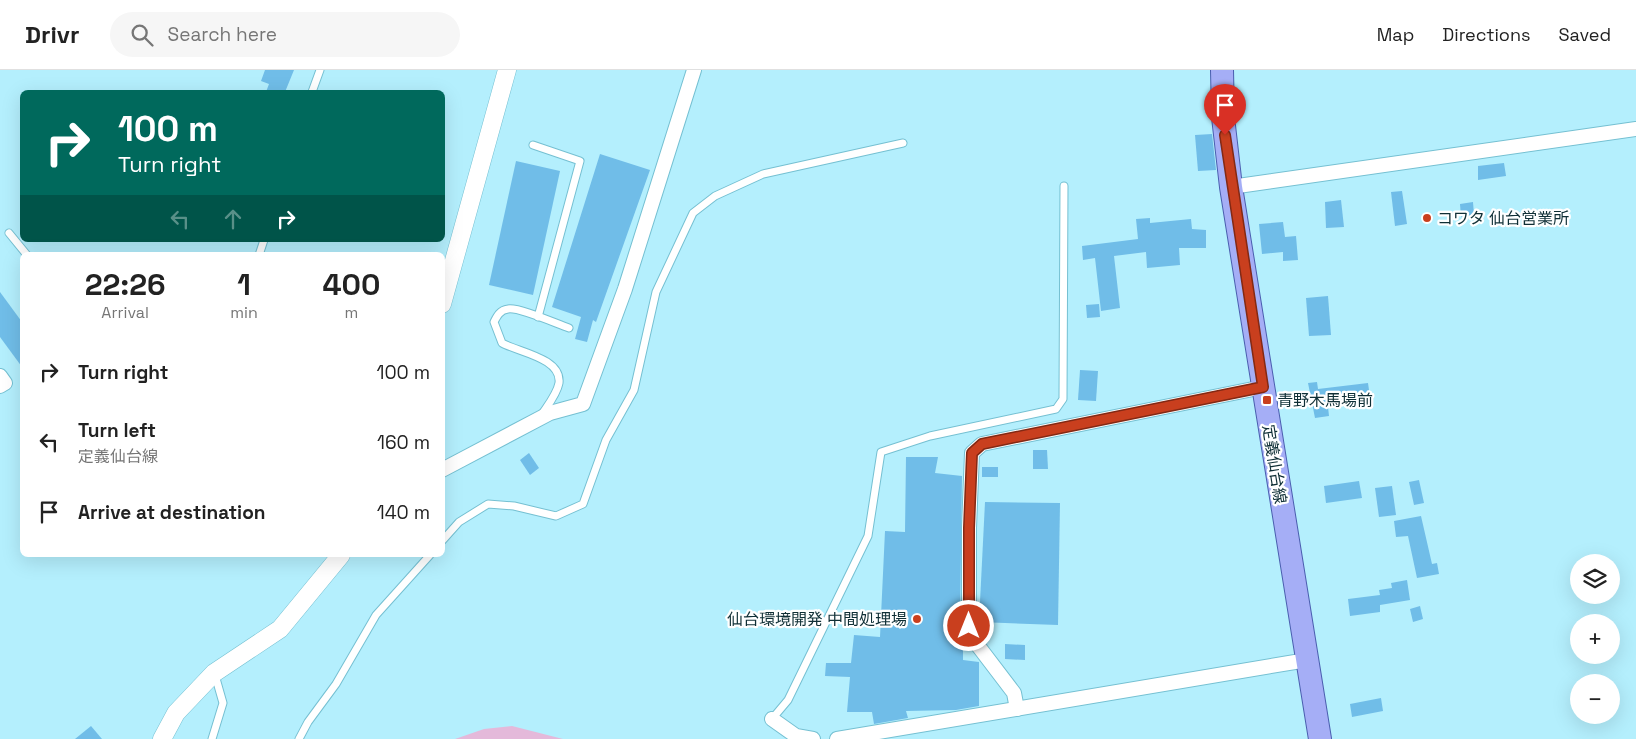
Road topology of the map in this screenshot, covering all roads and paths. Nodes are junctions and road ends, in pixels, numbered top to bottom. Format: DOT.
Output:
graph roads {
  1 [pos="320,70"];
  2 [pos="507,70"];
  3 [pos="694,70"];
  4 [pos="1222,70"];
  5 [pos="313,90"];
  6 [pos="1636,129"];
  7 [pos="903,143"];
  8 [pos="532,145"];
  9 [pos="1064,186"];
  10 [pos="1231,187"];
  11 [pos="9,233"];
  12 [pos="25,252"];
  13 [pos="445,293"];
  14 [pos="538,317"];
  15 [pos="569,328"];
  16 [pos="0,376"];
  17 [pos="0,386"];
  18 [pos="1263,387"];
  19 [pos="539,418"];
  20 [pos="445,468"];
  21 [pos="445,538"];
  22 [pos="339,557"];
  23 [pos="428,557"];
  24 [pos="1307,660"];
  25 [pos="214,673"];
  26 [pos="1017,709"];
  27 [pos="772,719"];
  28 [pos="162,739"];
  29 [pos="212,739"];
  30 [pos="299,739"];
  31 [pos="813,739"];
  32 [pos="837,739"];
  33 [pos="1320,739"];
  1 -- 5 [label="lane"];
  2 -- 13 [label="street"];
  3 -- 19 [label="street"];
  4 -- 10 [label="main road, 定義仙台線"];
  6 -- 10 [label="street"];
  7 -- 21 [label="lane"];
  8 -- 14 [label="lane"];
  9 -- 27 [label="lane"];
  10 -- 18 [label="main road, 定義仙台線"];
  11 -- 12 [label="lane"];
  14 -- 15 [label="lane"];
  14 -- 19 [label="lane"];
  16 -- 17 [label="street"];
  18 -- 24 [label="main road, 定義仙台線"];
  18 -- 26 [label="street"];
  19 -- 20 [label="street"];
  22 -- 25 [label="street"];
  23 -- 30 [label="lane"];
  24 -- 26 [label="street"];
  24 -- 33 [label="main road, 定義仙台線"];
  25 -- 28 [label="street"];
  25 -- 29 [label="lane"];
  26 -- 32 [label="street"];
  27 -- 31 [label="street"];
}
